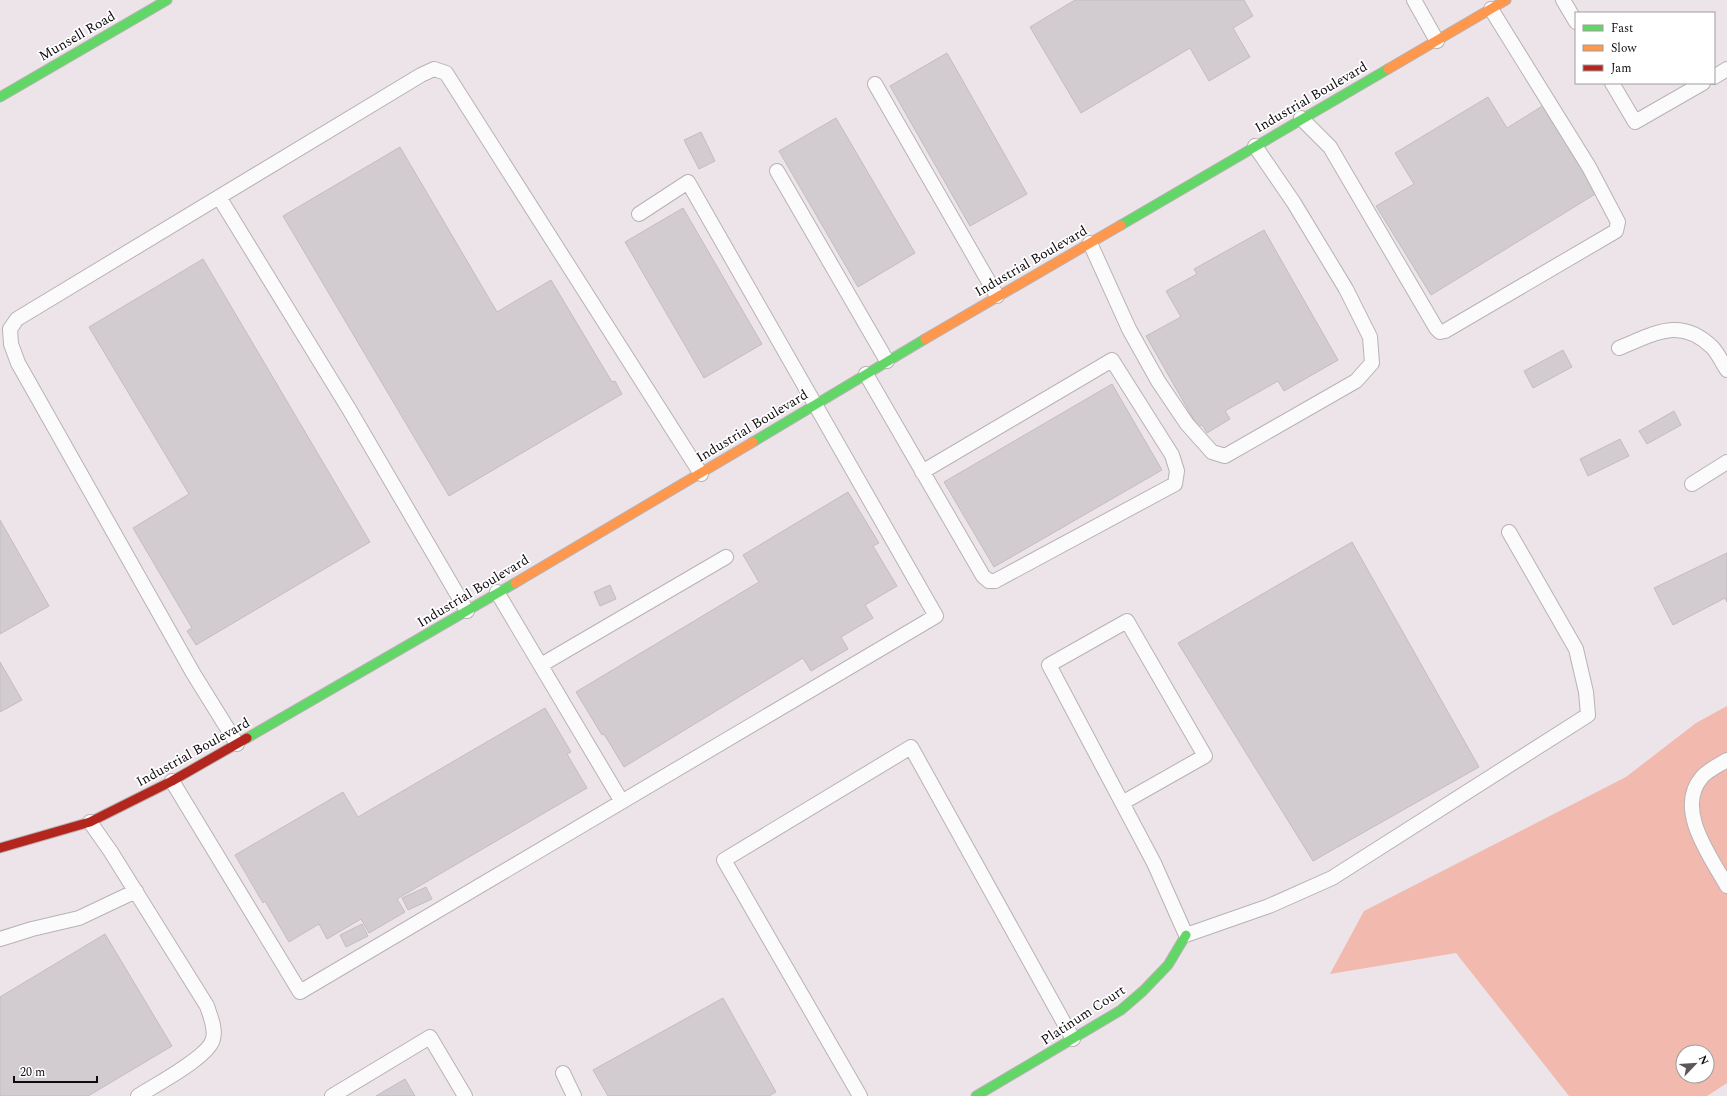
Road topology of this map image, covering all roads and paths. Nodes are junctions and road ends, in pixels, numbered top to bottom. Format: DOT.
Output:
graph roads {
  1 [pos="167,0"];
  2 [pos="1414,0"];
  3 [pos="1506,0"];
  4 [pos="1563,0"];
  5 [pos="1492,9"];
  6 [pos="1575,20"];
  7 [pos="1437,41"];
  8 [pos="1727,69"];
  9 [pos="1715,75"];
  10 [pos="874,84"];
  11 [pos="1613,84"];
  12 [pos="1701,84"];
  13 [pos="0,97"];
  14 [pos="1301,118"];
  15 [pos="1255,146"];
  16 [pos="777,171"];
  17 [pos="219,197"];
  18 [pos="640,214"];
  19 [pos="1090,243"];
  20 [pos="997,296"];
  21 [pos="1619,348"];
  22 [pos="887,361"];
  23 [pos="1727,370"];
  24 [pos="866,374"];
  25 [pos="815,405"];
  26 [pos="1727,462"];
  27 [pos="922,472"];
  28 [pos="701,474"];
  29 [pos="1692,484"];
  30 [pos="1509,532"];
  31 [pos="726,557"];
  32 [pos="497,592"];
  33 [pos="467,611"];
  34 [pos="540,665"];
  35 [pos="237,744"];
  36 [pos="1727,760"];
  37 [pos="172,781"];
  38 [pos="622,802"];
  39 [pos="1122,803"];
  40 [pos="90,822"];
  41 [pos="0,848"];
  42 [pos="1727,886"];
  43 [pos="136,891"];
  44 [pos="1186,935"];
  45 [pos="0,939"];
  46 [pos="1074,1039"];
  47 [pos="563,1073"];
  48 [pos="138,1096"];
  49 [pos="332,1096"];
  50 [pos="465,1096"];
  51 [pos="574,1096"];
  52 [pos="860,1096"];
  53 [pos="976,1096"];
  1 -- 13 [label="street, Munsell Road"];
  2 -- 7 [label="lane"];
  3 -- 5 [label="street, Industrial Boulevard"];
  4 -- 6 [label="lane"];
  5 -- 7 [label="street, Industrial Boulevard"];
  5 -- 14 [label="lane"];
  7 -- 14 [label="street, Industrial Boulevard"];
  8 -- 9 [label="lane"];
  10 -- 20 [label="lane"];
  11 -- 12 [label="lane"];
  14 -- 15 [label="street, Industrial Boulevard"];
  15 -- 19 [label="street, Industrial Boulevard"];
  15 -- 19 [label="lane"];
  16 -- 22 [label="lane"];
  17 -- 28 [label="lane"];
  17 -- 33 [label="lane"];
  17 -- 35 [label="lane"];
  18 -- 25 [label="lane"];
  19 -- 20 [label="street, Industrial Boulevard"];
  20 -- 22 [label="street, Industrial Boulevard"];
  21 -- 23 [label="lane"];
  22 -- 24 [label="street, Industrial Boulevard"];
  24 -- 25 [label="street, Industrial Boulevard"];
  24 -- 27 [label="lane"];
  25 -- 28 [label="street, Industrial Boulevard"];
  25 -- 38 [label="lane"];
  26 -- 29 [label="lane"];
  27 -- 27 [label="lane"];
  28 -- 32 [label="street, Industrial Boulevard"];
  30 -- 44 [label="lane"];
  31 -- 34 [label="lane"];
  32 -- 33 [label="street, Industrial Boulevard"];
  32 -- 34 [label="lane"];
  33 -- 35 [label="street, Industrial Boulevard"];
  34 -- 38 [label="lane"];
  35 -- 37 [label="street, Industrial Boulevard"];
  36 -- 42 [label="lane"];
  37 -- 38 [label="lane"];
  37 -- 40 [label="street, Industrial Boulevard"];
  39 -- 39 [label="lane"];
  39 -- 44 [label="lane"];
  40 -- 41 [label="street, Industrial Boulevard"];
  40 -- 43 [label="lane"];
  43 -- 45 [label="lane"];
  43 -- 48 [label="lane"];
  44 -- 46 [label="street, Platinum Court"];
  46 -- 52 [label="lane"];
  46 -- 53 [label="street, Platinum Court"];
  47 -- 51 [label="lane"];
  49 -- 50 [label="lane"];
}
